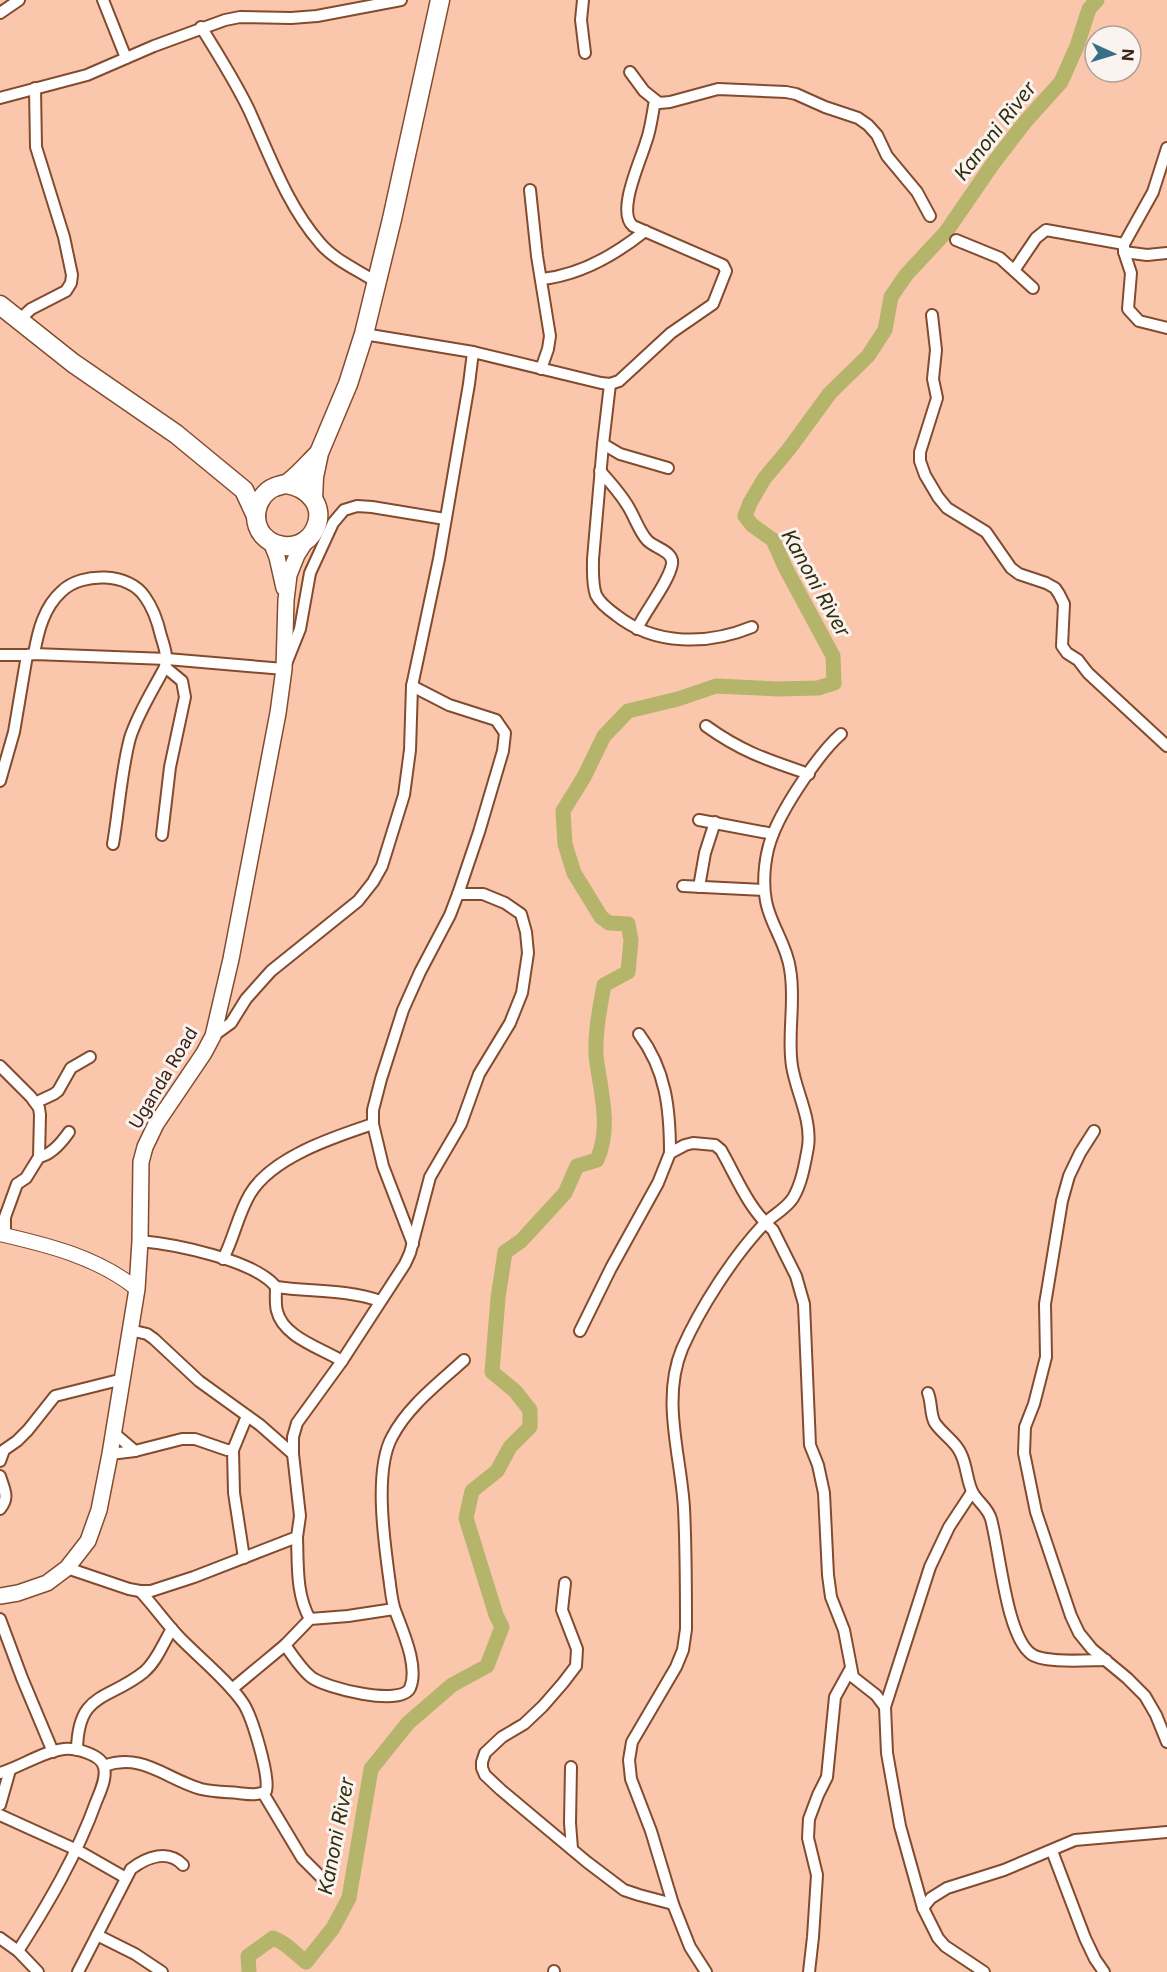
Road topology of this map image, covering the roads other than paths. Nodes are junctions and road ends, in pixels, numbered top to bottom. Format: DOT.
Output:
graph roads {
  1 [pos="104,0"];
  2 [pos="401,0"];
  3 [pos="440,0"];
  4 [pos="583,0"];
  5 [pos="12,2"];
  6 [pos="0,13"];
  7 [pos="201,27"];
  8 [pos="585,53"];
  9 [pos="126,58"];
  10 [pos="630,72"];
  11 [pos="35,88"];
  12 [pos="0,98"];
  13 [pos="655,101"];
  14 [pos="1167,148"];
  15 [pos="530,190"];
  16 [pos="930,216"];
  17 [pos="645,231"];
  18 [pos="956,240"];
  19 [pos="1124,248"];
  20 [pos="1167,253"];
  21 [pos="1015,270"];
  22 [pos="542,279"];
  23 [pos="376,282"];
  24 [pos="1033,288"];
  25 [pos="0,306"];
  26 [pos="932,315"];
  27 [pos="19,320"];
  28 [pos="1167,328"];
  29 [pos="364,334"];
  30 [pos="472,352"];
  31 [pos="541,369"];
  32 [pos="610,384"];
  33 [pos="603,444"];
  34 [pos="319,453"];
  35 [pos="668,468"];
  36 [pos="600,471"];
  37 [pos="228,478"];
  38 [pos="280,485"];
  39 [pos="313,499"];
  40 [pos="256,516"];
  41 [pos="444,519"];
  42 [pos="307,539"];
  43 [pos="271,542"];
  44 [pos="286,600"];
  45 [pos="752,627"];
  46 [pos="637,629"];
  47 [pos="30,654"];
  48 [pos="0,655"];
  49 [pos="166,663"];
  50 [pos="284,669"];
  51 [pos="412,686"];
  52 [pos="706,726"];
  53 [pos="841,734"];
  54 [pos="1167,746"];
  55 [pos="808,774"];
  56 [pos="0,781"];
  57 [pos="699,820"];
  58 [pos="715,822"];
  59 [pos="773,834"];
  60 [pos="162,835"];
  61 [pos="113,844"];
  62 [pos="683,886"];
  63 [pos="699,886"];
  64 [pos="764,890"];
  65 [pos="458,894"];
  66 [pos="639,1034"];
  67 [pos="213,1036"];
  68 [pos="90,1057"];
  69 [pos="0,1066"];
  70 [pos="34,1101"];
  71 [pos="373,1124"];
  72 [pos="1094,1131"];
  73 [pos="69,1132"];
  74 [pos="670,1153"];
  75 [pos="39,1157"];
  76 [pos="765,1223"];
  77 [pos="2,1235"];
  78 [pos="140,1242"];
  79 [pos="413,1244"];
  80 [pos="223,1259"];
  81 [pos="276,1287"];
  82 [pos="136,1289"];
  83 [pos="380,1301"];
  84 [pos="130,1330"];
  85 [pos="580,1331"];
  86 [pos="342,1360"];
  87 [pos="464,1360"];
  88 [pos="123,1379"];
  89 [pos="928,1393"];
  90 [pos="247,1416"];
  91 [pos="114,1433"];
  92 [pos="233,1450"];
  93 [pos="135,1451"];
  94 [pos="110,1454"];
  95 [pos="293,1454"];
  96 [pos="0,1461"];
  97 [pos="0,1476"];
  98 [pos="972,1492"];
  99 [pos="0,1509"];
  100 [pos="297,1538"];
  101 [pos="244,1558"];
  102 [pos="68,1568"];
  103 [pos="565,1583"];
  104 [pos="140,1591"];
  105 [pos="0,1596"];
  106 [pos="394,1609"];
  107 [pos="0,1619"];
  108 [pos="310,1619"];
  109 [pos="172,1629"];
  110 [pos="285,1645"];
  111 [pos="1106,1660"];
  112 [pos="851,1668"];
  113 [pos="232,1689"];
  114 [pos="885,1707"];
  115 [pos="1167,1742"];
  116 [pos="77,1750"];
  117 [pos="53,1752"];
  118 [pos="104,1766"];
  119 [pos="570,1767"];
  120 [pos="5,1771"];
  121 [pos="263,1793"];
  122 [pos="0,1804"];
  123 [pos="0,1815"];
  124 [pos="1167,1832"];
  125 [pos="572,1849"];
  126 [pos="77,1850"];
  127 [pos="1052,1851"];
  128 [pos="183,1865"];
  129 [pos="126,1878"];
  130 [pos="326,1882"];
  131 [pos="673,1904"];
  132 [pos="923,1908"];
  133 [pos="97,1935"];
  134 [pos="0,1938"];
  135 [pos="18,1951"];
  136 [pos="38,1972"];
  137 [pos="78,1972"];
  138 [pos="162,1972"];
  139 [pos="706,1972"];
  140 [pos="809,1972"];
  141 [pos="984,1972"];
  142 [pos="1104,1972"];
  1 -- 9 [label="street"];
  2 -- 7 [label="street"];
  3 -- 23 [label="highway"];
  4 -- 8 [label="street"];
  5 -- 6 [label="street"];
  7 -- 9 [label="street"];
  7 -- 23 [label="street"];
  9 -- 11 [label="street"];
  10 -- 13 [label="street"];
  11 -- 12 [label="street"];
  11 -- 27 [label="street"];
  13 -- 16 [label="street"];
  13 -- 17 [label="street"];
  14 -- 19 [label="street"];
  15 -- 22 [label="street"];
  17 -- 22 [label="street"];
  17 -- 32 [label="street"];
  18 -- 21 [label="street"];
  19 -- 20 [label="street"];
  19 -- 21 [label="street"];
  19 -- 28 [label="street"];
  21 -- 24 [label="street"];
  22 -- 31 [label="street"];
  23 -- 29 [label="highway"];
  25 -- 27 [label="highway"];
  26 -- 54 [label="street"];
  27 -- 37 [label="highway"];
  29 -- 30 [label="street"];
  29 -- 34 [label="highway"];
  30 -- 31 [label="street"];
  30 -- 41 [label="street"];
  31 -- 32 [label="street"];
  32 -- 33 [label="street"];
  33 -- 35 [label="street"];
  33 -- 36 [label="street"];
  34 -- 38 [label="highway"];
  34 -- 39 [label="highway"];
  36 -- 46 [label="street"];
  36 -- 46 [label="street"];
  37 -- 38 [label="highway"];
  37 -- 40 [label="highway"];
  38 -- 39 [label="highway"];
  38 -- 40 [label="highway"];
  39 -- 42 [label="highway"];
  40 -- 43 [label="highway"];
  41 -- 50 [label="street"];
  41 -- 51 [label="street"];
  42 -- 43 [label="highway"];
  42 -- 44 [label="main road, Uganda Road"];
  43 -- 44 [label="main road, Uganda Road"];
  44 -- 50 [label="main road, Uganda Road"];
  45 -- 46 [label="street"];
  47 -- 48 [label="street"];
  47 -- 49 [label="street"];
  47 -- 49 [label="street"];
  47 -- 56 [label="street"];
  49 -- 50 [label="street"];
  49 -- 60 [label="street"];
  49 -- 61 [label="street"];
  50 -- 67 [label="main road, Uganda Road"];
  51 -- 65 [label="street"];
  51 -- 67 [label="street"];
  52 -- 55 [label="street"];
  53 -- 55 [label="street"];
  55 -- 59 [label="street"];
  57 -- 58 [label="street"];
  58 -- 59 [label="street"];
  58 -- 63 [label="street"];
  59 -- 64 [label="street"];
  62 -- 63 [label="street"];
  63 -- 64 [label="street"];
  64 -- 76 [label="street"];
  65 -- 71 [label="street"];
  65 -- 79 [label="street"];
  66 -- 74 [label="street"];
  67 -- 78 [label="main road, Uganda Road"];
  68 -- 70 [label="street"];
  69 -- 70 [label="street"];
  70 -- 75 [label="street"];
  71 -- 79 [label="street"];
  71 -- 80 [label="street"];
  72 -- 111 [label="street"];
  73 -- 75 [label="street"];
  74 -- 76 [label="street"];
  74 -- 85 [label="street"];
  75 -- 77 [label="street"];
  76 -- 112 [label="street"];
  76 -- 131 [label="street"];
  77 -- 82 [label="street"];
  78 -- 80 [label="street"];
  78 -- 82 [label="main road, Uganda Road"];
  79 -- 83 [label="street"];
  80 -- 81 [label="street"];
  81 -- 83 [label="street"];
  81 -- 86 [label="street"];
  82 -- 84 [label="main road, Uganda Road"];
  83 -- 86 [label="street"];
  84 -- 88 [label="main road, Uganda Road"];
  84 -- 90 [label="street"];
  86 -- 95 [label="street"];
  87 -- 106 [label="street"];
  88 -- 91 [label="main road, Uganda Road"];
  88 -- 96 [label="street"];
  89 -- 98 [label="street"];
  90 -- 92 [label="street"];
  90 -- 95 [label="street"];
  91 -- 93 [label="street"];
  91 -- 94 [label="main road, Uganda Road"];
  92 -- 93 [label="street"];
  92 -- 101 [label="street"];
  93 -- 94 [label="street"];
  94 -- 102 [label="main road, Uganda Road"];
  95 -- 100 [label="street"];
  97 -- 99 [label="street"];
  98 -- 111 [label="street"];
  98 -- 114 [label="street"];
  100 -- 101 [label="street"];
  100 -- 108 [label="street"];
  101 -- 104 [label="street"];
  102 -- 104 [label="street"];
  102 -- 105 [label="main road, Uganda Road"];
  103 -- 125 [label="street"];
  104 -- 109 [label="street"];
  106 -- 108 [label="street"];
  106 -- 110 [label="street"];
  107 -- 117 [label="street"];
  108 -- 110 [label="street"];
  109 -- 113 [label="street"];
  109 -- 116 [label="street"];
  110 -- 113 [label="street"];
  111 -- 115 [label="street"];
  112 -- 114 [label="street"];
  112 -- 140 [label="street"];
  113 -- 121 [label="street"];
  114 -- 132 [label="street"];
  116 -- 117 [label="street"];
  116 -- 118 [label="street"];
  117 -- 120 [label="street"];
  118 -- 121 [label="street"];
  118 -- 126 [label="street"];
  119 -- 125 [label="street"];
  120 -- 122 [label="street"];
  121 -- 130 [label="street"];
  123 -- 126 [label="street"];
  124 -- 127 [label="street"];
  125 -- 131 [label="street"];
  126 -- 129 [label="street"];
  126 -- 135 [label="street"];
  127 -- 132 [label="street"];
  127 -- 142 [label="street"];
  128 -- 129 [label="street"];
  129 -- 133 [label="street"];
  131 -- 139 [label="street"];
  132 -- 141 [label="street"];
  133 -- 137 [label="street"];
  133 -- 138 [label="street"];
  134 -- 135 [label="street"];
  135 -- 136 [label="street"];
}
